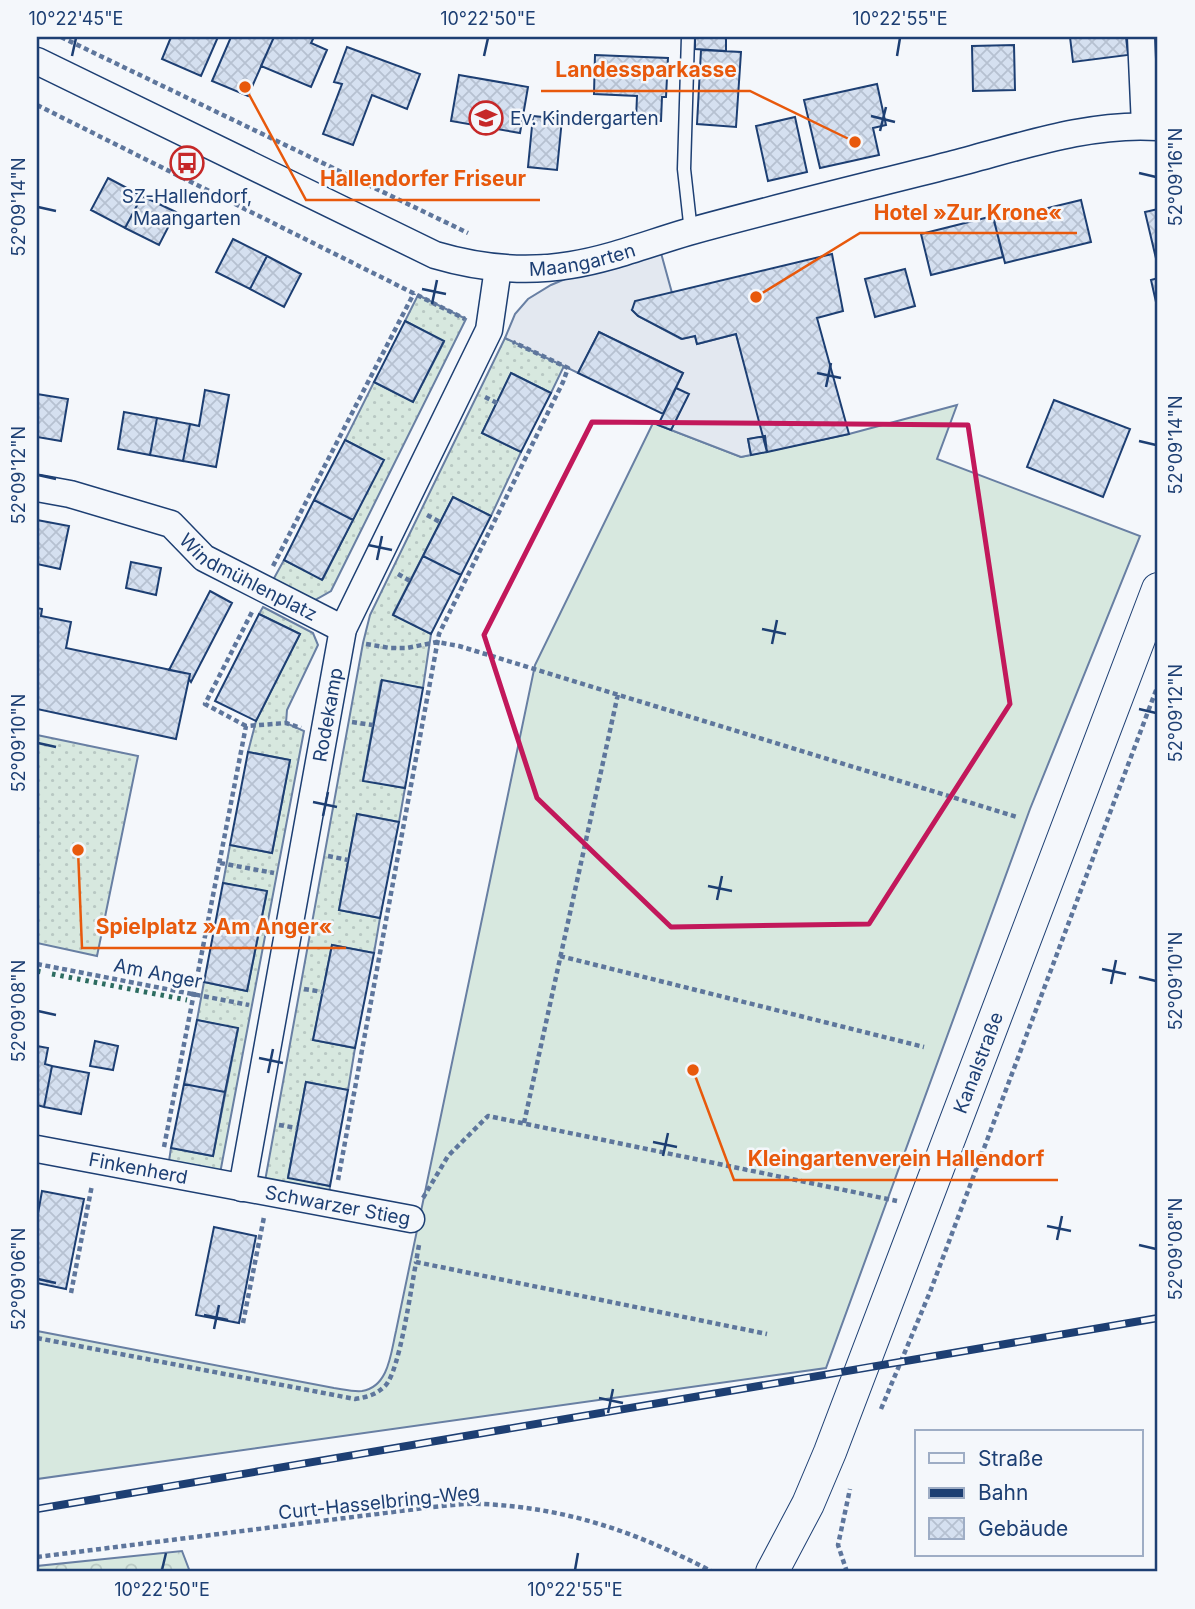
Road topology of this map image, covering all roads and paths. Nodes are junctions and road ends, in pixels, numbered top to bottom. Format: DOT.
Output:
graph roads {
  1 [pos="61,37"];
  2 [pos="688,37"];
  3 [pos="1141,37"];
  4 [pos="37,61"];
  5 [pos="37,105"];
  6 [pos="1152,127"];
  7 [pos="691,232"];
  8 [pos="473,236"];
  9 [pos="498,268"];
  10 [pos="414,293"];
  11 [pos="490,326"];
  12 [pos="37,488"];
  13 [pos="264,589"];
  14 [pos="1158,589"];
  15 [pos="344,629"];
  16 [pos="437,642"];
  17 [pos="1158,685"];
  18 [pos="618,694"];
  19 [pos="246,726"];
  20 [pos="324,736"];
  21 [pos="1017,817"];
  22 [pos="220,863"];
  23 [pos="299,876"];
  24 [pos="560,956"];
  25 [pos="37,964"];
  26 [pos="194,994"];
  27 [pos="274,1009"];
  28 [pos="924,1047"];
  29 [pos="524,1123"];
  30 [pos="37,1149"];
  31 [pos="96,1160"];
  32 [pos="159,1172"];
  33 [pos="242,1188"];
  34 [pos="270,1193"];
  35 [pos="333,1205"];
  36 [pos="923,1207"];
  37 [pos="958,1217"];
  38 [pos="411,1219"];
  39 [pos="416,1262"];
  40 [pos="71,1293"];
  41 [pos="243,1323"];
  42 [pos="766,1334"];
  43 [pos="37,1338"];
  44 [pos="880,1413"];
  45 [pos="854,1477"];
  46 [pos="37,1557"];
  47 [pos="713,1572"];
  48 [pos="772,1572"];
  49 [pos="847,1572"];
  1 -- 8 [label="path"];
  2 -- 7 [label="lane"];
  3 -- 6 [label="street"];
  4 -- 9 [label="street, Maangarten"];
  5 -- 10 [label="path"];
  6 -- 7 [label="street, Maangarten"];
  7 -- 9 [label="street, Maangarten"];
  9 -- 11 [label="street, Rodekamp"];
  10 -- 11 [label="path"];
  10 -- 13 [label="path"];
  11 -- 15 [label="street, Rodekamp"];
  11 -- 16 [label="path"];
  12 -- 13 [label="street, Windmühlenplatz"];
  13 -- 15 [label="street, Windmühlenplatz"];
  13 -- 19 [label="path"];
  14 -- 36 [label="street, Kanalstraße"];
  15 -- 16 [label="path"];
  15 -- 20 [label="street, Rodekamp"];
  16 -- 18 [label="path"];
  16 -- 35 [label="path"];
  17 -- 37 [label="path, Kanalstraße"];
  18 -- 21 [label="path"];
  18 -- 24 [label="path"];
  19 -- 20 [label="path"];
  19 -- 22 [label="path"];
  20 -- 23 [label="street, Rodekamp"];
  22 -- 23 [label="path"];
  22 -- 26 [label="path"];
  23 -- 27 [label="street, Rodekamp"];
  24 -- 28 [label="path"];
  24 -- 29 [label="path"];
  25 -- 26 [label="path, Am Anger"];
  26 -- 27 [label="path, Am Anger"];
  26 -- 32 [label="path"];
  27 -- 33 [label="street, Rodekamp"];
  29 -- 36 [label="path, Schwarzer Stieg"];
  29 -- 38 [label="path, Schwarzer Stieg"];
  30 -- 31 [label="street, Finkenherd"];
  31 -- 32 [label="street, Finkenherd"];
  31 -- 40 [label="path"];
  32 -- 33 [label="street, Finkenherd"];
  33 -- 34 [label="street, Schwarzer Stieg"];
  34 -- 35 [label="street, Schwarzer Stieg"];
  34 -- 41 [label="path"];
  35 -- 38 [label="street, Schwarzer Stieg"];
  36 -- 37 [label="path, Schwarzer Stieg"];
  36 -- 48 [label="street, Kanalstraße"];
  37 -- 44 [label="path, Kanalstraße"];
  38 -- 39 [label="path"];
  39 -- 42 [label="path"];
  39 -- 43 [label="path"];
  45 -- 49 [label="path"];
  46 -- 47 [label="path, Curt-Hasselbring-Weg"];
}
